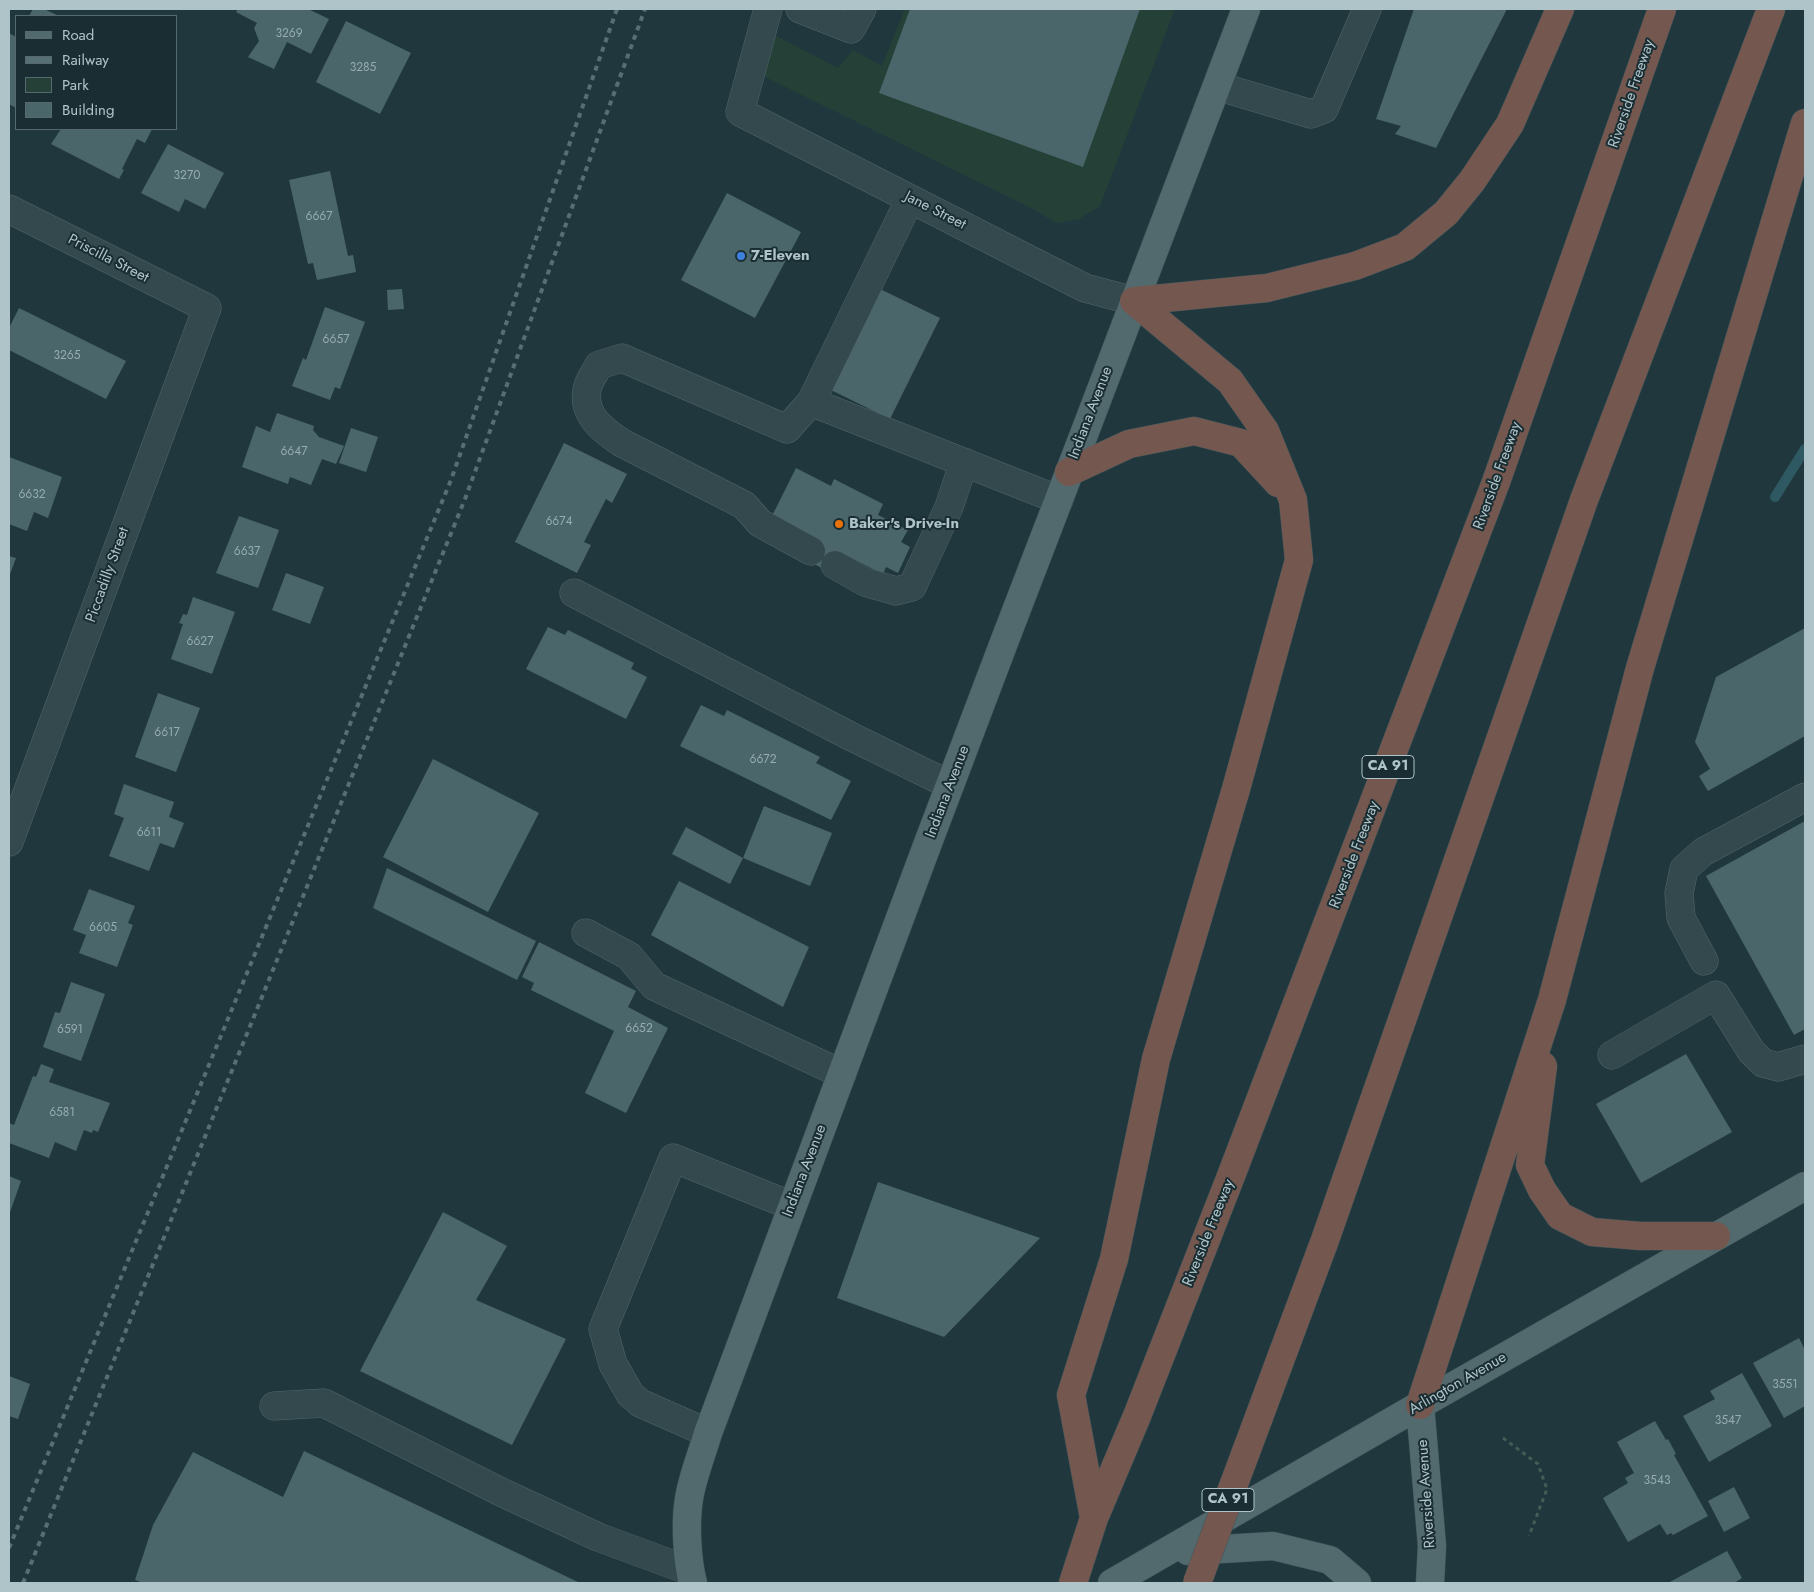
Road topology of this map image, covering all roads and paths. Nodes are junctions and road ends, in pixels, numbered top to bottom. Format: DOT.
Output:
graph roads {
  1 [pos="768,9"];
  2 [pos="800,9"];
  3 [pos="862,9"];
  4 [pos="1246,9"];
  5 [pos="1367,9"];
  6 [pos="1560,9"];
  7 [pos="1662,9"];
  8 [pos="1771,9"];
  9 [pos="1217,86"];
  10 [pos="1805,123"];
  11 [pos="910,198"];
  12 [pos="9,209"];
  13 [pos="1134,301"];
  14 [pos="206,308"];
  15 [pos="810,402"];
  16 [pos="964,462"];
  17 [pos="1069,472"];
  18 [pos="1059,500"];
  19 [pos="1293,500"];
  20 [pos="811,552"];
  21 [pos="835,565"];
  22 [pos="574,593"];
  23 [pos="950,785"];
  24 [pos="1805,797"];
  25 [pos="9,842"];
  26 [pos="586,933"];
  27 [pos="1704,961"];
  28 [pos="1552,1000"];
  29 [pos="1612,1055"];
  30 [pos="1805,1058"];
  31 [pos="842,1074"];
  32 [pos="1805,1186"];
  33 [pos="792,1206"];
  34 [pos="1716,1236"];
  35 [pos="1420,1405"];
  36 [pos="274,1406"];
  37 [pos="708,1433"];
  38 [pos="1503,1438"];
  39 [pos="1094,1518"];
  40 [pos="1529,1536"];
  41 [pos="1166,1553"];
  42 [pos="692,1577"];
  43 [pos="1073,1583"];
  44 [pos="1112,1583"];
  45 [pos="1197,1583"];
  46 [pos="1357,1583"];
  47 [pos="1430,1583"];
  1 -- 11 [label="street, Jane Street"];
  2 -- 3 [label="street"];
  4 -- 9 [label="main road, Indiana Avenue"];
  5 -- 9 [label="street"];
  6 -- 13 [label="highway"];
  7 -- 39 [label="highway, Riverside Freeway / CA 91"];
  8 -- 45 [label="highway, CA 91, bridge"];
  9 -- 13 [label="main road, Indiana Avenue"];
  10 -- 28 [label="highway"];
  11 -- 13 [label="street, Jane Street"];
  11 -- 15 [label="street"];
  12 -- 14 [label="street, Priscilla Street"];
  13 -- 17 [label="main road, Indiana Avenue"];
  13 -- 19 [label="highway"];
  14 -- 25 [label="street, Piccadilly Street"];
  15 -- 16 [label="street"];
  15 -- 20 [label="street"];
  16 -- 18 [label="street"];
  16 -- 21 [label="street"];
  17 -- 18 [label="main road, Indiana Avenue"];
  17 -- 19 [label="highway"];
  18 -- 23 [label="main road, Indiana Avenue"];
  19 -- 39 [label="highway"];
  22 -- 23 [label="street"];
  23 -- 31 [label="main road, Indiana Avenue"];
  24 -- 27 [label="street"];
  26 -- 31 [label="street"];
  28 -- 34 [label="highway"];
  28 -- 35 [label="highway"];
  29 -- 30 [label="street"];
  31 -- 33 [label="main road, Indiana Avenue"];
  32 -- 34 [label="main road, Arlington Avenue"];
  33 -- 37 [label="main road, Indiana Avenue"];
  33 -- 37 [label="street"];
  34 -- 35 [label="main road, Arlington Avenue"];
  35 -- 41 [label="main road, Arlington Avenue"];
  35 -- 47 [label="main road, Riverside Avenue"];
  36 -- 42 [label="street"];
  37 -- 42 [label="main road, Indiana Avenue"];
  38 -- 40 [label="path"];
  39 -- 43 [label="highway, Riverside Freeway / CA 91"];
  41 -- 44 [label="main road, Arlington Avenue"];
  41 -- 46 [label="main road"];
}
